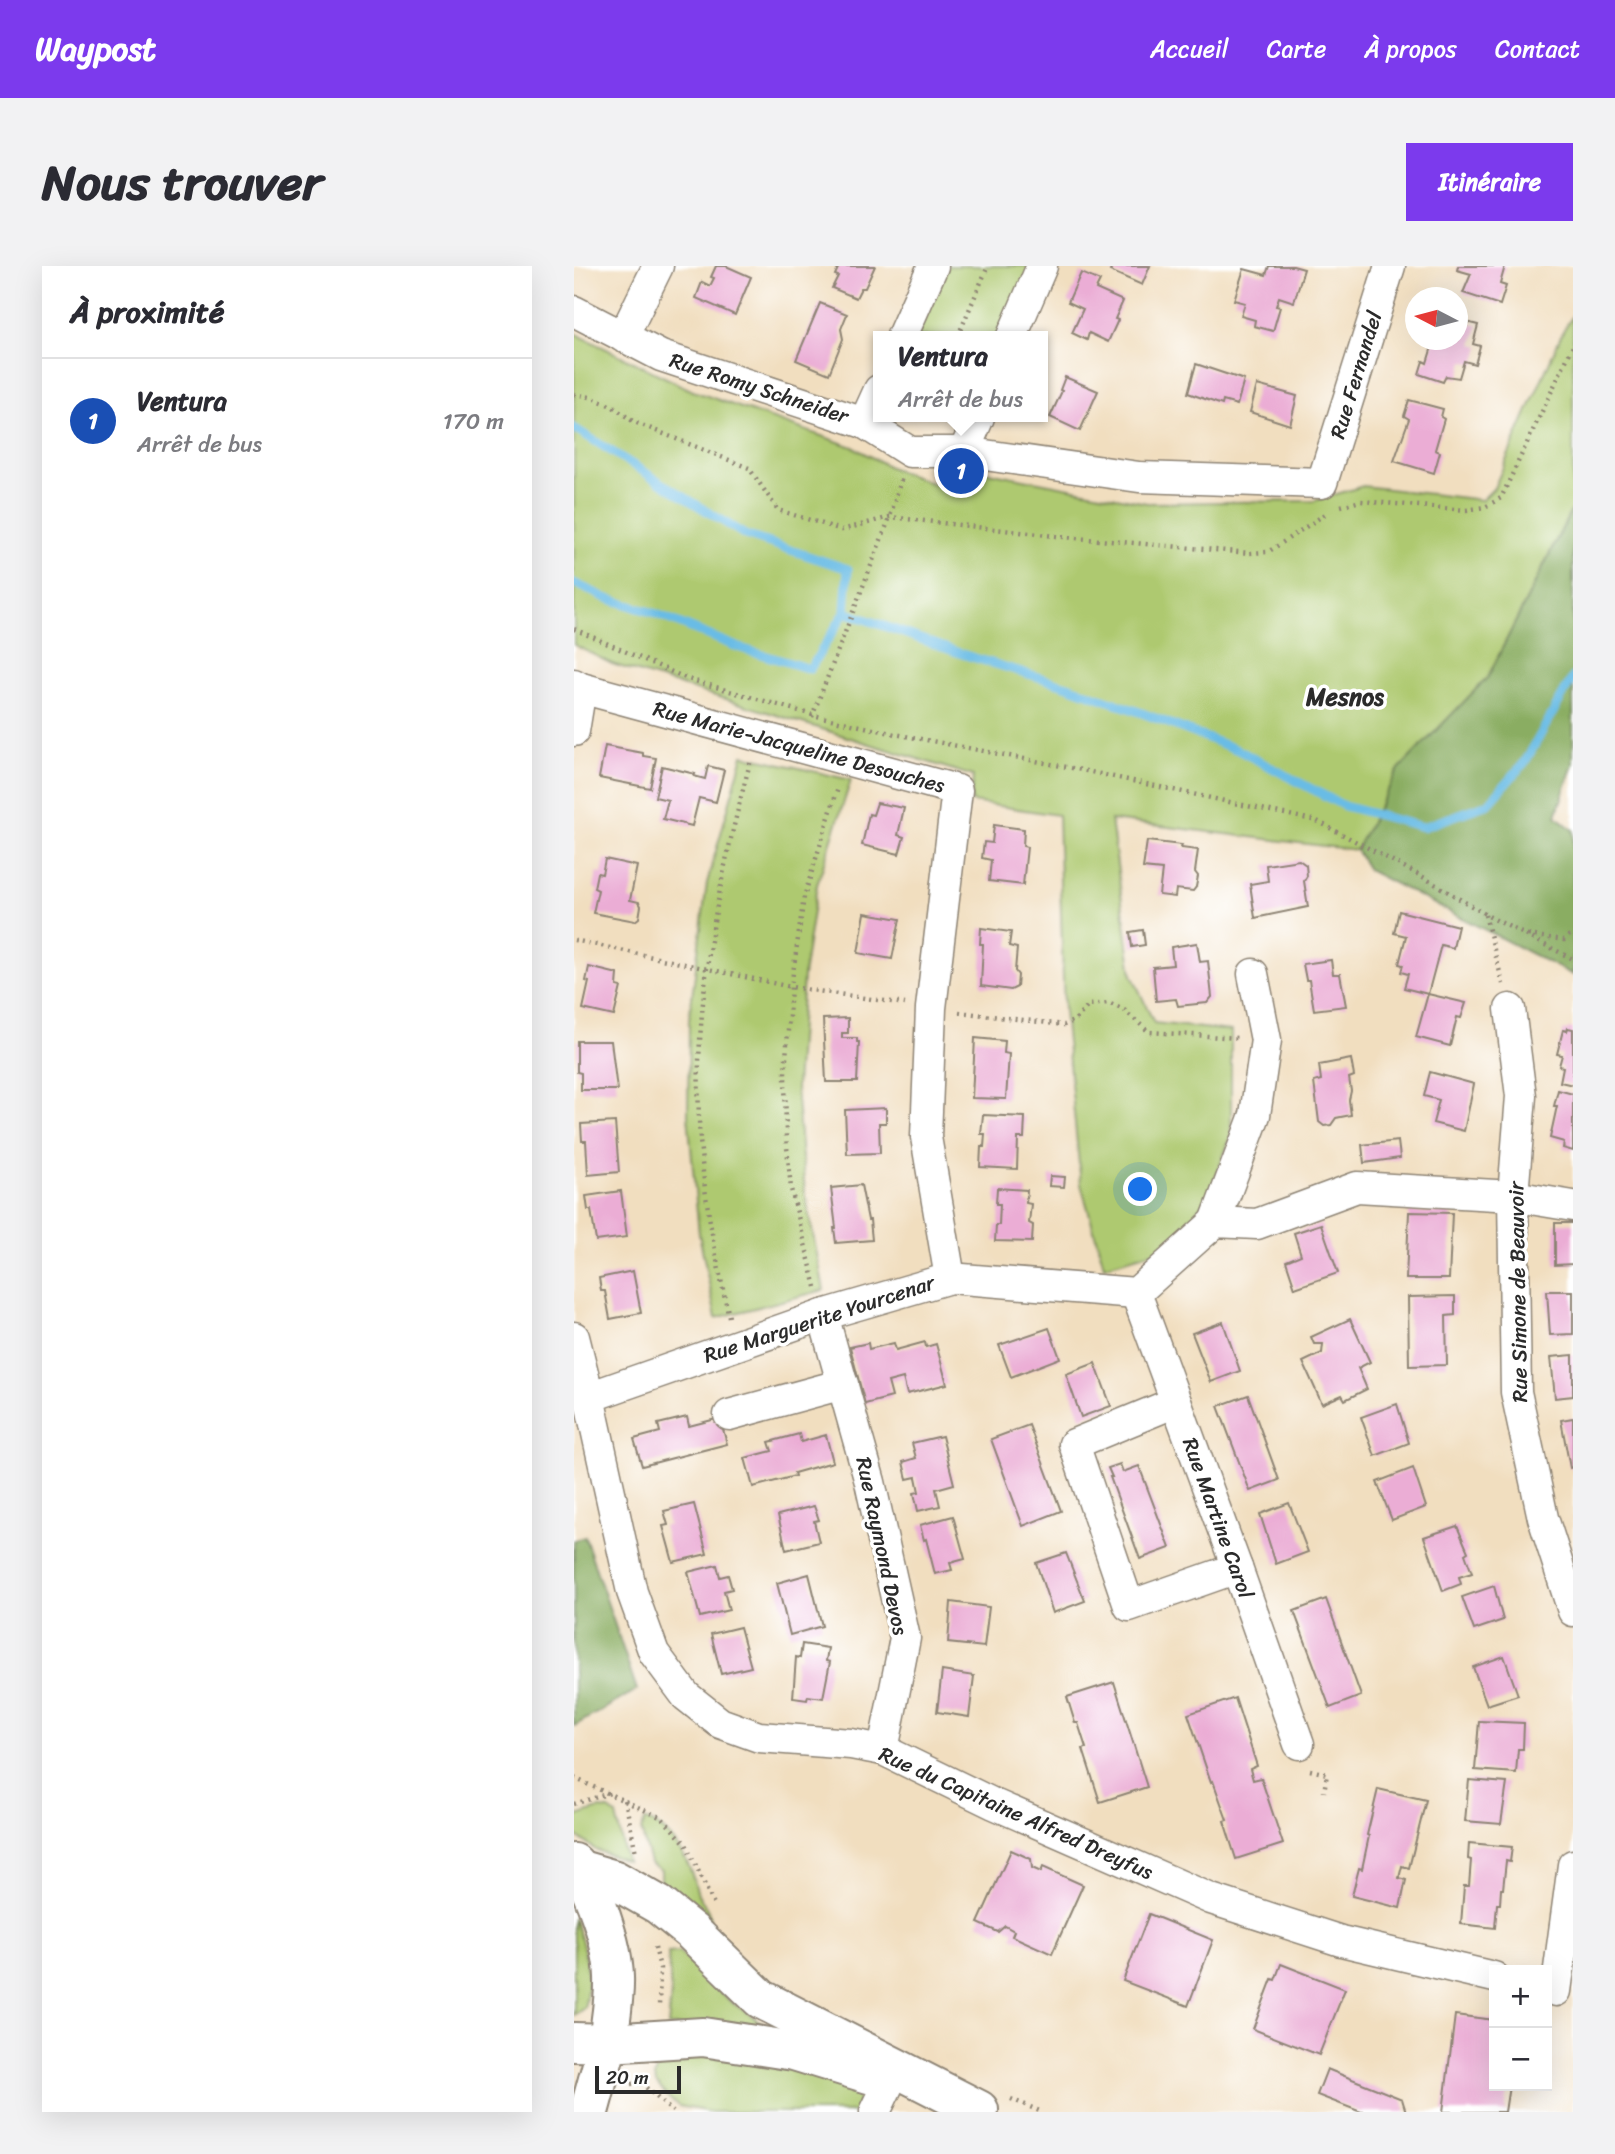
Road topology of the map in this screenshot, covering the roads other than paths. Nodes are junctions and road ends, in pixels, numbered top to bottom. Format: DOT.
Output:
graph roads {
  1 [pos="658,266"];
  2 [pos="933,266"];
  3 [pos="1042,266"];
  4 [pos="1390,266"];
  5 [pos="574,311"];
  6 [pos="904,331"];
  7 [pos="1014,331"];
  8 [pos="623,337"];
  9 [pos="873,403"];
  10 [pos="977,422"];
  11 [pos="864,423"];
  12 [pos="964,452"];
  13 [pos="578,686"];
  14 [pos="574,731"];
  15 [pos="1253,974"];
  16 [pos="1510,1009"];
  17 [pos="1513,1196"];
  18 [pos="1573,1206"];
  19 [pos="1214,1222"];
  20 [pos="950,1278"];
  21 [pos="1136,1293"];
  22 [pos="823,1315"];
  23 [pos="574,1337"];
  24 [pos="843,1384"];
  25 [pos="589,1397"];
  26 [pos="1176,1402"];
  27 [pos="729,1415"];
  28 [pos="1237,1568"];
  29 [pos="1573,1611"];
  30 [pos="1299,1744"];
  31 [pos="883,1750"];
  32 [pos="1573,1865"];
  33 [pos="576,1866"];
  34 [pos="1489,1976"];
  35 [pos="1559,1991"];
  36 [pos="591,2042"];
  37 [pos="883,2096"];
  38 [pos="990,2107"];
  39 [pos="589,2112"];
  1 -- 8 [label="street"];
  2 -- 6 [label="street"];
  3 -- 7 [label="street"];
  4 -- 12 [label="street, Rue Fernandel"];
  5 -- 8 [label="street, Rue Romy Schneider"];
  8 -- 11 [label="street, Rue Romy Schneider"];
  9 -- 11 [label="street"];
  10 -- 12 [label="street"];
  11 -- 12 [label="street, Rue Romy Schneider"];
  13 -- 14 [label="street"];
  13 -- 20 [label="street, Rue Marie-Jacqueline Desouches"];
  15 -- 19 [label="street"];
  16 -- 17 [label="street, Rue Simone de Beauvoir"];
  17 -- 18 [label="street"];
  17 -- 19 [label="street"];
  17 -- 29 [label="street, Rue Simone de Beauvoir"];
  19 -- 21 [label="street"];
  20 -- 21 [label="street, Rue Marguerite Yourcenar"];
  20 -- 22 [label="street, Rue Marguerite Yourcenar"];
  21 -- 26 [label="street, Rue Martine Carol"];
  22 -- 24 [label="street, Rue Raymond Devos"];
  22 -- 25 [label="street, Rue Marguerite Yourcenar"];
  23 -- 25 [label="street"];
  24 -- 27 [label="street"];
  24 -- 31 [label="street, Rue Raymond Devos"];
  25 -- 31 [label="street, Rue du Capitaine Alfred Dreyfus"];
  26 -- 28 [label="street, Rue Martine Carol"];
  26 -- 28 [label="street"];
  28 -- 30 [label="street, Rue Martine Carol"];
  31 -- 34 [label="street, Rue du Capitaine Alfred Dreyfus"];
  32 -- 35 [label="street"];
  33 -- 36 [label="main road"];
  33 -- 38 [label="main road"];
  36 -- 37 [label="main road"];
  36 -- 39 [label="main road"];
  37 -- 38 [label="main road"];
}
